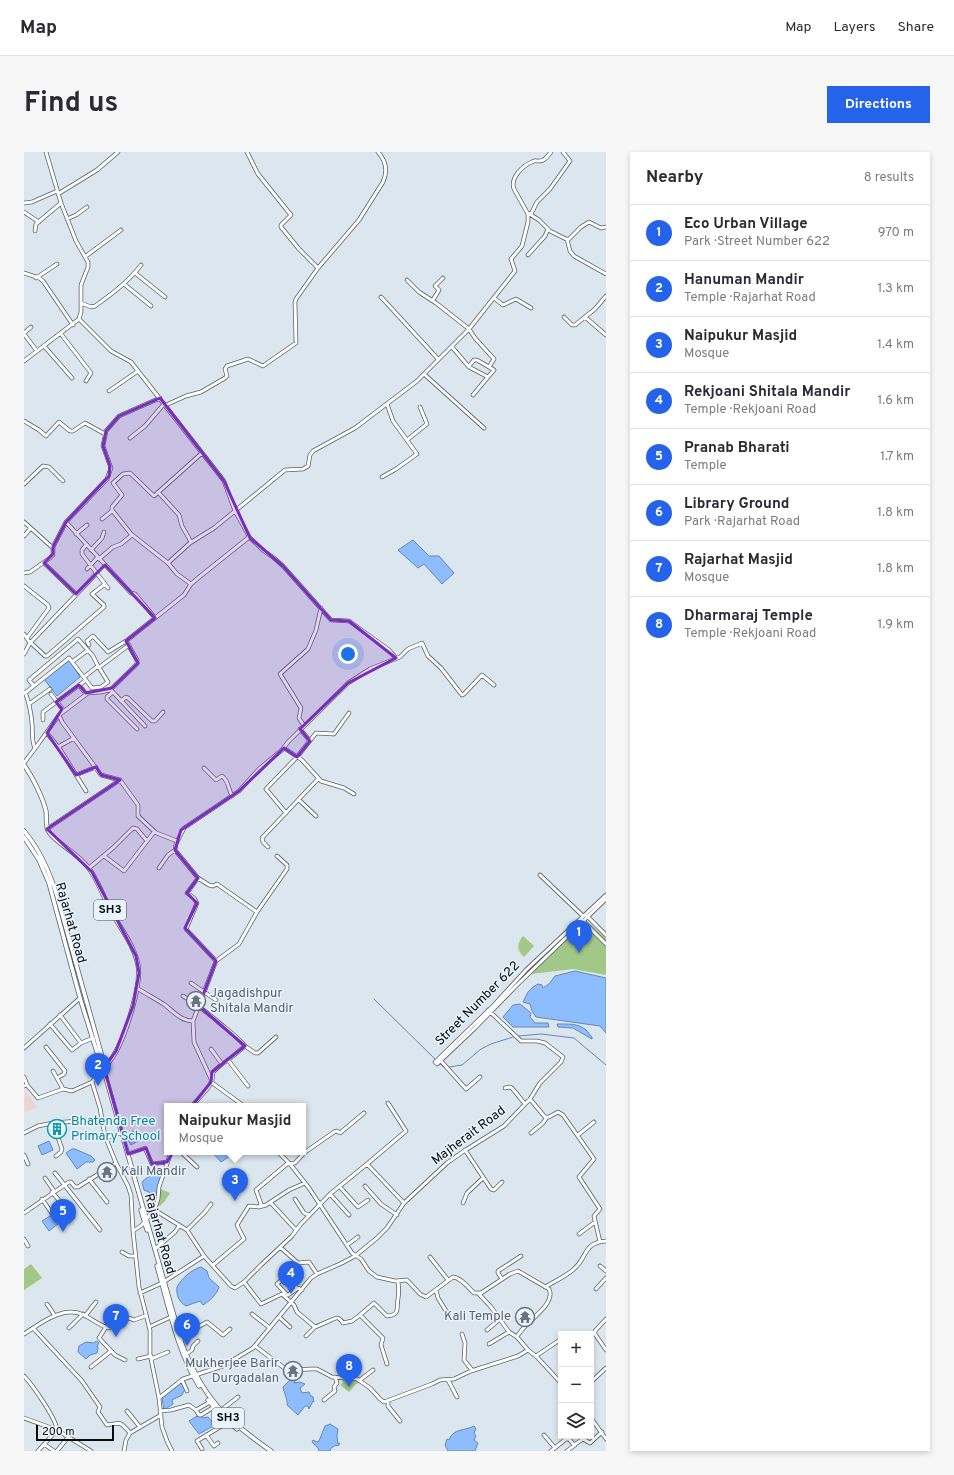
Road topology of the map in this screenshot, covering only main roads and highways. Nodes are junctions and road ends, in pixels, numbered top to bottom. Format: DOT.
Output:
graph roads {
  1 [pos="24,764"];
  2 [pos="24,831"];
  3 [pos="24,837"];
  4 [pos="94,1038"];
  5 [pos="103,1069"];
  6 [pos="146,1221"];
  7 [pos="163,1282"];
  8 [pos="194,1376"];
  9 [pos="268,1451"];
  10 [pos="271,1451"];
  1 -- 5 [label="main road, SH3"];
  2 -- 4 [label="main road"];
  3 -- 4 [label="main road, Rajarhat Road"];
  4 -- 5 [label="main road"];
  5 -- 6 [label="main road, Rajarhat Road / SH3"];
  5 -- 6 [label="main road, Rajarhat Road / SH3"];
  6 -- 7 [label="main road, Rajarhat Road / SH3"];
  6 -- 7 [label="main road, Rajarhat Road / SH3"];
  7 -- 8 [label="main road, Rajarhat Road / SH3"];
  7 -- 8 [label="main road, Rajarhat Road / SH3"];
  8 -- 9 [label="main road, Rajarhat Road / SH3"];
  8 -- 10 [label="main road, Rajarhat Road / SH3"];
}
